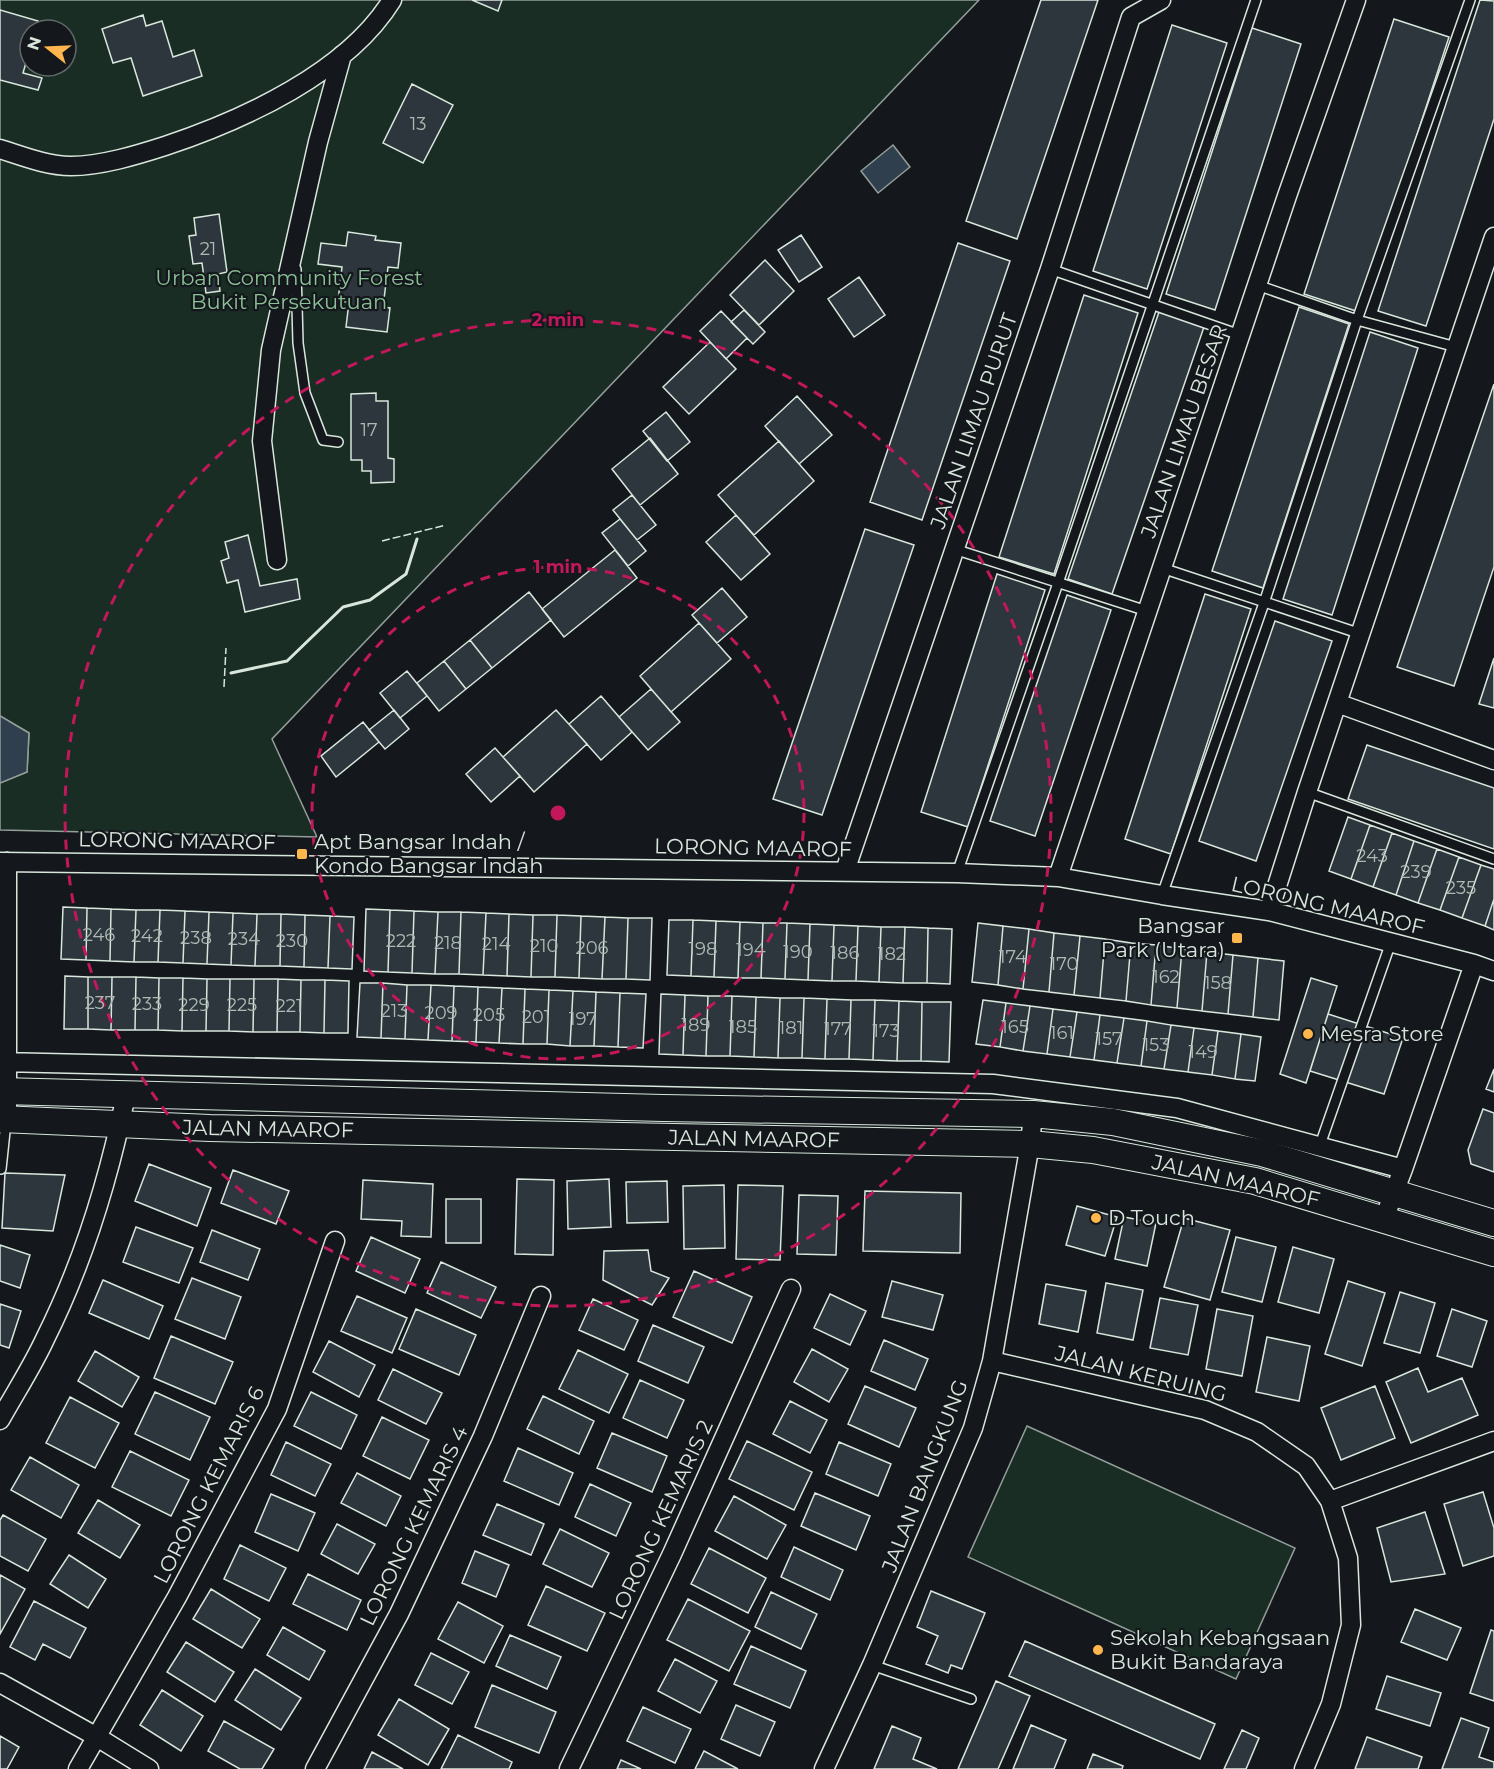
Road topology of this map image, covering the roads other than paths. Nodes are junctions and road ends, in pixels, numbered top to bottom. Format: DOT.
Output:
graph roads {
  1 [pos="392,0"];
  2 [pos="1161,0"];
  3 [pos="1256,0"];
  4 [pos="1356,0"];
  5 [pos="1470,0"];
  6 [pos="342,55"];
  7 [pos="0,149"];
  8 [pos="1494,237"];
  9 [pos="295,243"];
  10 [pos="1050,269"];
  11 [pos="1257,285"];
  12 [pos="1153,305"];
  13 [pos="1357,320"];
  14 [pos="1240,335"];
  15 [pos="1456,346"];
  16 [pos="338,441"];
  17 [pos="954,549"];
  18 [pos="277,560"];
  19 [pos="1162,568"];
  20 [pos="1058,583"];
  21 [pos="1264,603"];
  22 [pos="1147,610"];
  23 [pos="1360,634"];
  24 [pos="1337,704"];
  25 [pos="1494,760"];
  26 [pos="1307,792"];
  27 [pos="1494,858"];
  28 [pos="3,862"];
  29 [pos="845,871"];
  30 [pos="957,873"];
  31 [pos="1058,878"];
  32 [pos="1161,895"];
  33 [pos="1269,910"];
  34 [pos="1391,942"];
  35 [pos="1474,963"];
  36 [pos="1494,971"];
  37 [pos="3,1062"];
  38 [pos="3,1091"];
  39 [pos="126,1095"];
  40 [pos="1033,1114"];
  41 [pos="3,1119"];
  42 [pos="120,1126"];
  43 [pos="1030,1144"];
  44 [pos="1320,1145"];
  45 [pos="1,1168"];
  46 [pos="1403,1169"];
  47 [pos="1394,1192"];
  48 [pos="1384,1219"];
  49 [pos="1494,1222"];
  50 [pos="335,1241"];
  51 [pos="1494,1253"];
  52 [pos="791,1289"];
  53 [pos="541,1296"];
  54 [pos="992,1361"];
  55 [pos="8,1387"];
  56 [pos="0,1420"];
  57 [pos="1494,1441"];
  58 [pos="1330,1501"];
  59 [pos="872,1665"];
  60 [pos="0,1683"];
  61 [pos="971,1699"];
  62 [pos="97,1737"];
  63 [pos="78,1769"];
  64 [pos="148,1769"];
  65 [pos="315,1769"];
  66 [pos="569,1769"];
  67 [pos="824,1769"];
  68 [pos="1304,1769"];
  1 -- 6 [label="street"];
  2 -- 10 [label="street, JALAN LIMAU PURUT"];
  3 -- 12 [label="lane"];
  4 -- 11 [label="street, JALAN LIMAU BESAR"];
  5 -- 13 [label="lane"];
  6 -- 7 [label="street"];
  6 -- 9 [label="street"];
  8 -- 15 [label="street"];
  9 -- 16 [label="lane"];
  9 -- 18 [label="street"];
  10 -- 12 [label="lane"];
  10 -- 17 [label="street, JALAN LIMAU PURUT"];
  11 -- 13 [label="lane"];
  11 -- 14 [label="street, JALAN LIMAU BESAR"];
  12 -- 14 [label="lane"];
  12 -- 20 [label="lane"];
  13 -- 15 [label="lane"];
  13 -- 21 [label="lane"];
  14 -- 19 [label="street, JALAN LIMAU BESAR"];
  15 -- 23 [label="street"];
  17 -- 20 [label="lane"];
  17 -- 29 [label="street, JALAN LIMAU PURUT"];
  19 -- 21 [label="lane"];
  19 -- 22 [label="street, JALAN LIMAU BESAR"];
  20 -- 22 [label="lane"];
  20 -- 30 [label="lane"];
  21 -- 23 [label="lane"];
  21 -- 32 [label="lane"];
  22 -- 31 [label="street, JALAN LIMAU BESAR"];
  23 -- 24 [label="street"];
  24 -- 25 [label="street"];
  24 -- 26 [label="street"];
  26 -- 27 [label="lane"];
  26 -- 33 [label="street"];
  28 -- 29 [label="street, LORONG MAAROF"];
  28 -- 37 [label="street"];
  29 -- 30 [label="street, LORONG MAAROF"];
  30 -- 31 [label="street, LORONG MAAROF"];
  31 -- 32 [label="street, LORONG MAAROF"];
  32 -- 33 [label="street, LORONG MAAROF"];
  33 -- 34 [label="street, LORONG MAAROF"];
  34 -- 35 [label="street, LORONG MAAROF"];
  34 -- 44 [label="lane"];
  35 -- 36 [label="street, LORONG MAAROF"];
  35 -- 46 [label="street"];
  37 -- 38 [label="street"];
  37 -- 44 [label="street"];
  38 -- 39 [label="main road, JALAN MAAROF"];
  38 -- 41 [label="street"];
  39 -- 40 [label="main road, JALAN MAAROF"];
  39 -- 42 [label="street"];
  40 -- 43 [label="street, JALAN BANGKUNG"];
  40 -- 47 [label="main road, JALAN MAAROF"];
  41 -- 42 [label="main road, JALAN MAAROF"];
  41 -- 45 [label="lane"];
  42 -- 43 [label="main road, JALAN MAAROF"];
  42 -- 55 [label="street"];
  43 -- 48 [label="main road, JALAN MAAROF"];
  43 -- 54 [label="street, JALAN BANGKUNG"];
  44 -- 46 [label="street"];
  46 -- 47 [label="street"];
  47 -- 48 [label="street"];
  47 -- 49 [label="main road, JALAN MAAROF"];
  48 -- 51 [label="main road, JALAN MAAROF"];
  50 -- 62 [label="street, LORONG KEMARIS 6"];
  52 -- 66 [label="street, LORONG KEMARIS 2"];
  53 -- 65 [label="street, LORONG KEMARIS 4"];
  54 -- 58 [label="street, JALAN KERUING"];
  54 -- 59 [label="street, JALAN BANGKUNG"];
  55 -- 56 [label="street"];
  57 -- 58 [label="street"];
  58 -- 68 [label="street, JALAN KERUING"];
  59 -- 61 [label="lane"];
  59 -- 67 [label="street, JALAN BANGKUNG"];
  60 -- 62 [label="street"];
  62 -- 63 [label="street, LORONG KEMARIS 6"];
  62 -- 64 [label="street"];
}
